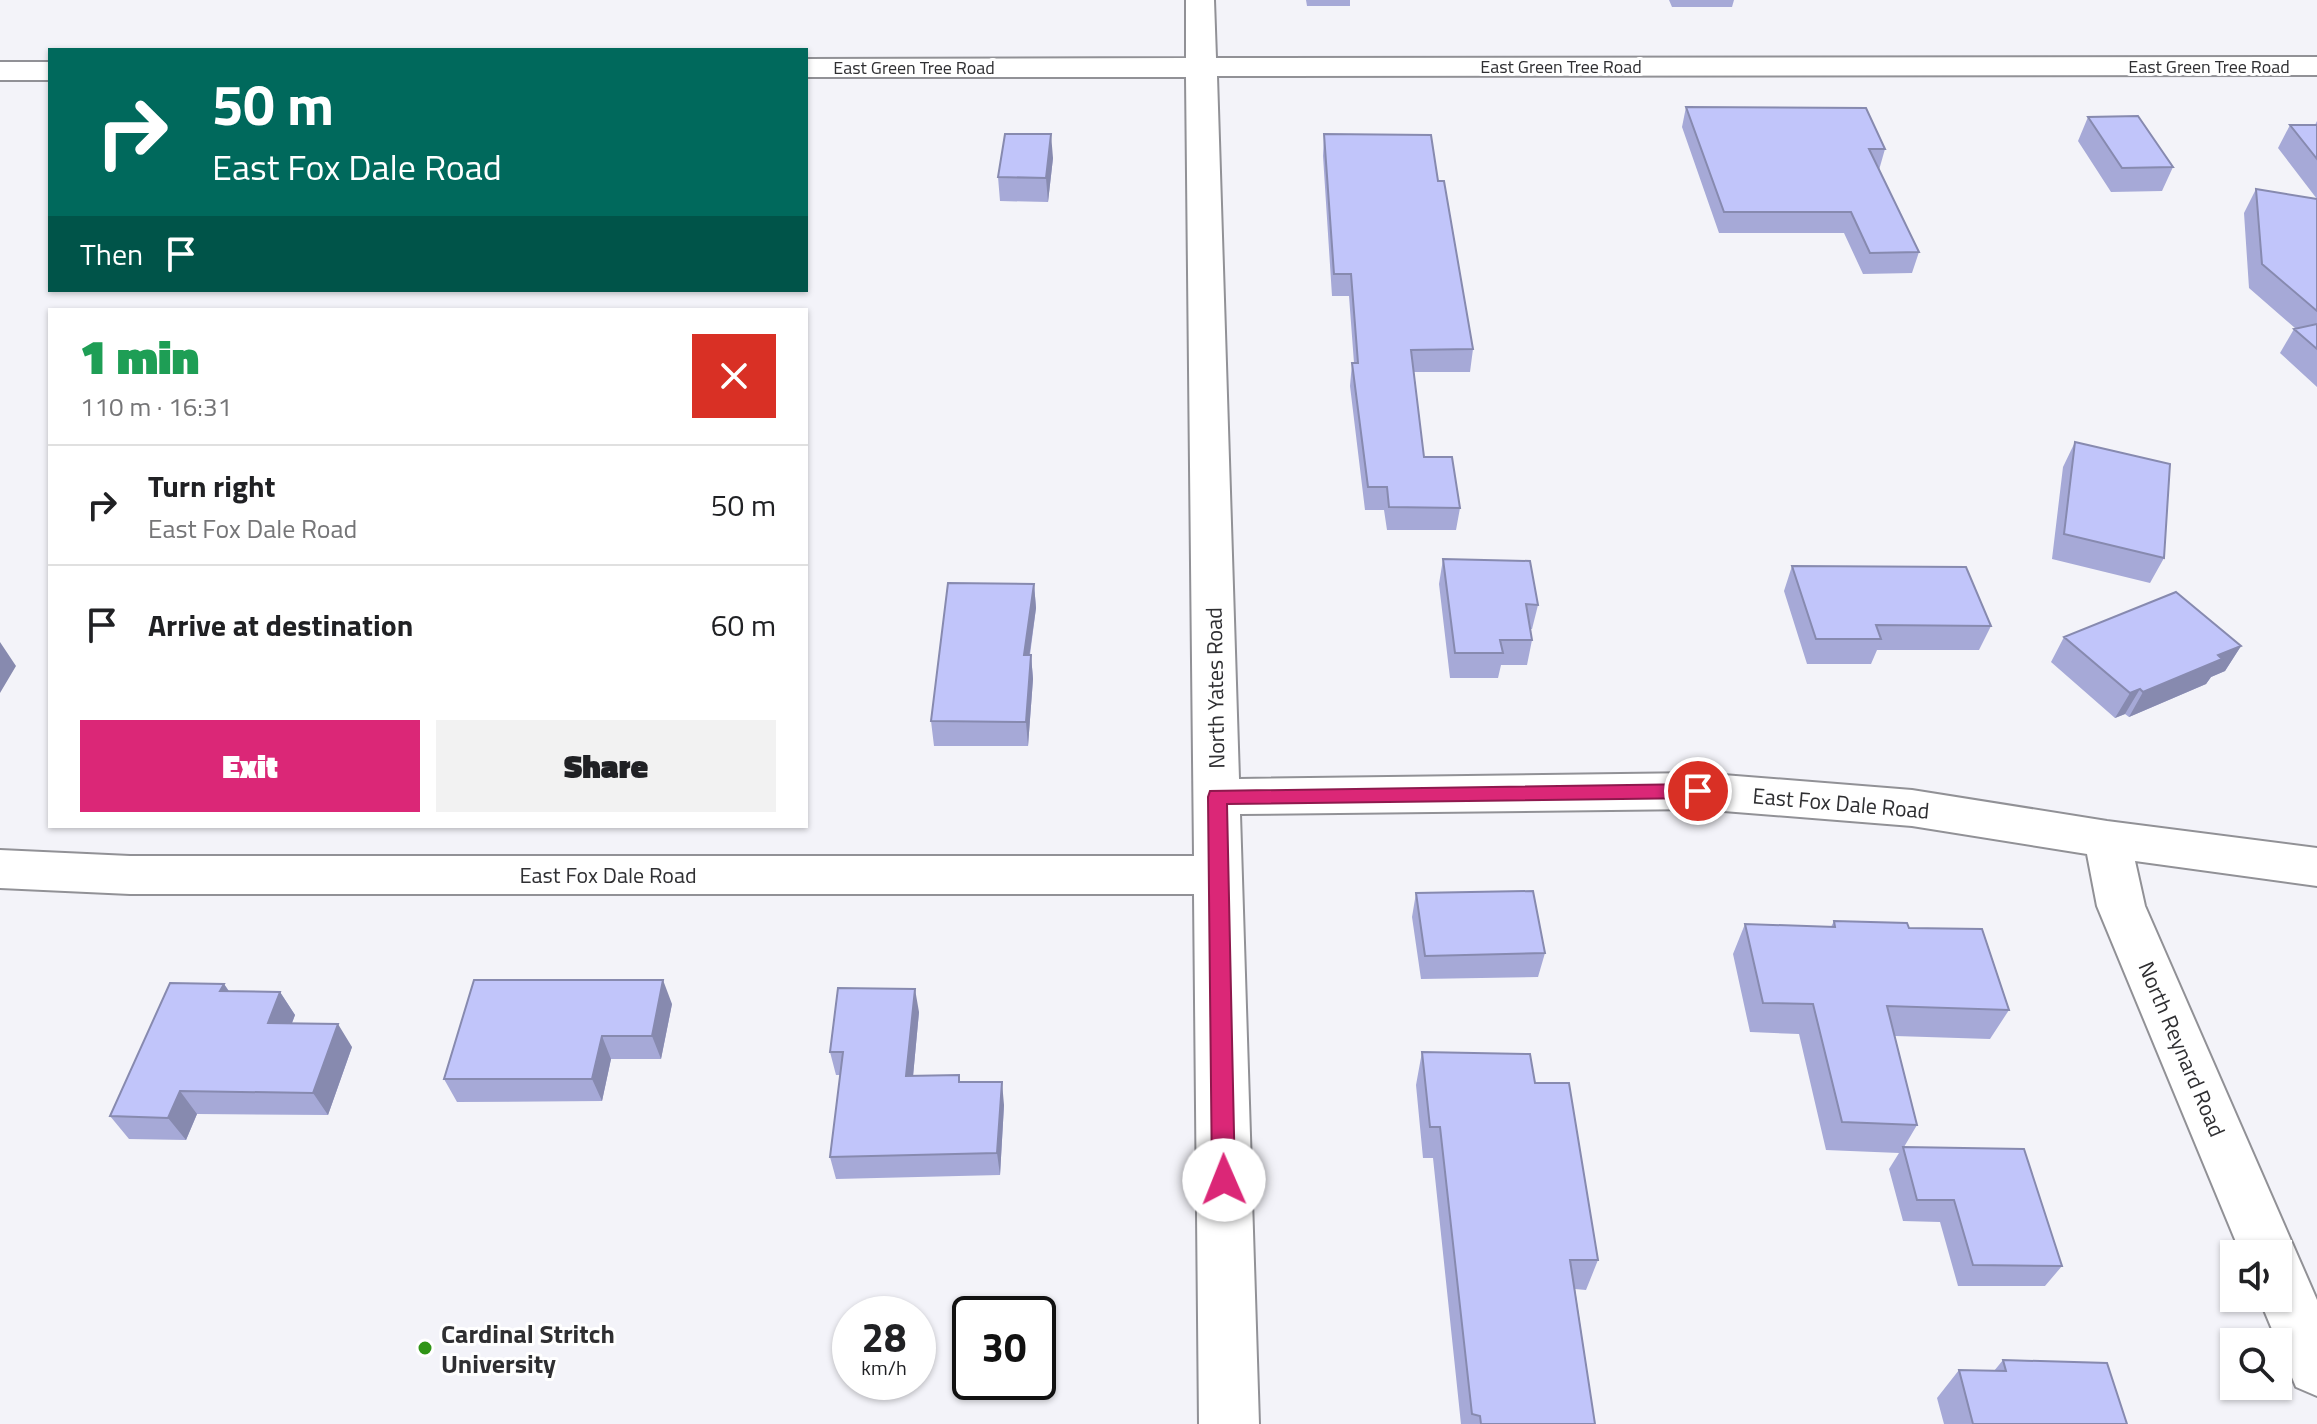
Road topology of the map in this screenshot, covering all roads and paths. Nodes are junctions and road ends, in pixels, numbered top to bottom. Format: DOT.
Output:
graph roads {
  1 [pos="1200,0"];
  2 [pos="1201,66"];
  3 [pos="2317,66"];
  4 [pos="808,68"];
  5 [pos="0,71"];
  6 [pos="48,71"];
  7 [pos="1217,797"];
  8 [pos="2107,839"];
  9 [pos="2317,867"];
  10 [pos="0,869"];
  11 [pos="1217,875"];
  12 [pos="2263,1240"];
  13 [pos="2292,1308"];
  14 [pos="2317,1367"];
  15 [pos="1229,1424"];
  1 -- 2 [label="street, North Yates Road"];
  2 -- 3 [label="street, East Green Tree Road"];
  2 -- 4 [label="street, East Green Tree Road"];
  2 -- 7 [label="street, North Yates Road"];
  5 -- 6 [label="street"];
  7 -- 8 [label="street, East Fox Dale Road"];
  7 -- 11 [label="street, North Yates Road"];
  8 -- 9 [label="street, East Fox Dale Road"];
  8 -- 12 [label="street, North Reynard Road"];
  10 -- 11 [label="street, East Fox Dale Road"];
  11 -- 15 [label="street, North Yates Road"];
  13 -- 14 [label="street"];
}
